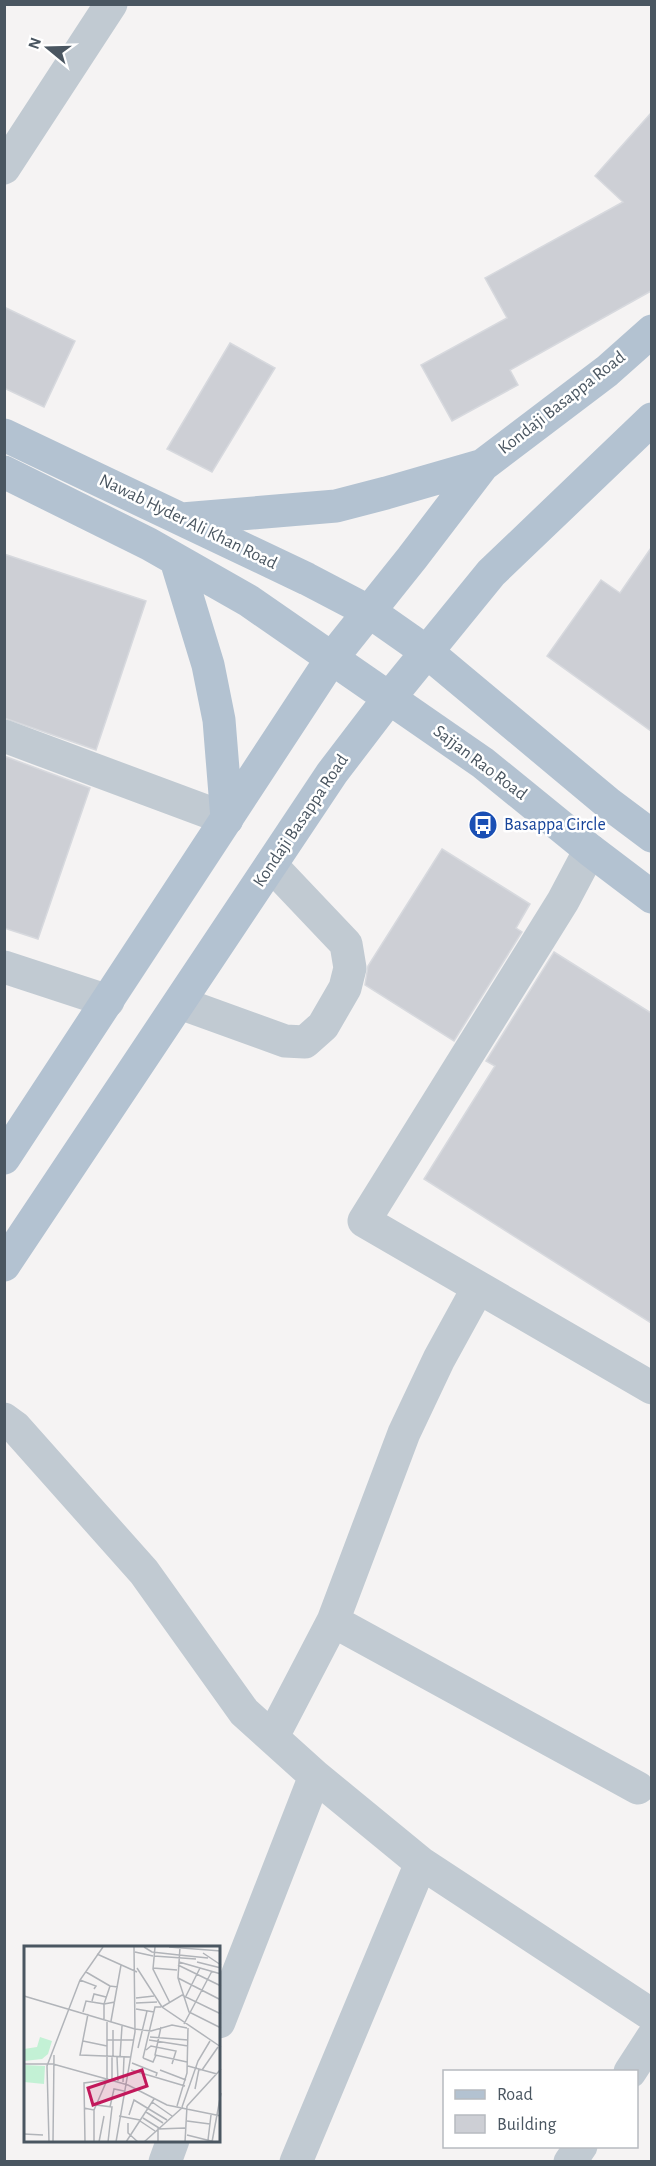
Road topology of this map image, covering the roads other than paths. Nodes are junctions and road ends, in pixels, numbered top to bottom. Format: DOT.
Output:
graph roads {
  1 [pos="111,4"];
  2 [pos="4,168"];
  3 [pos="651,331"];
  4 [pos="651,419"];
  5 [pos="4,435"];
  6 [pos="483,465"];
  7 [pos="4,472"];
  8 [pos="181,519"];
  9 [pos="176,560"];
  10 [pos="370,612"];
  11 [pos="427,652"];
  12 [pos="332,658"];
  13 [pos="390,697"];
  14 [pos="4,736"];
  15 [pos="227,819"];
  16 [pos="651,836"];
  17 [pos="590,850"];
  18 [pos="271,865"];
  19 [pos="651,897"];
  20 [pos="4,967"];
  21 [pos="108,1001"];
  22 [pos="180,1003"];
  23 [pos="4,1158"];
  24 [pos="4,1265"];
  25 [pos="478,1287"];
  26 [pos="651,1388"];
  27 [pos="4,1419"];
  28 [pos="333,1621"];
  29 [pos="273,1736"];
  30 [pos="315,1776"];
  31 [pos="638,1788"];
  32 [pos="421,1863"];
  33 [pos="651,2015"];
  34 [pos="220,2019"];
  35 [pos="651,2038"];
  36 [pos="631,2070"];
  37 [pos="172,2142"];
  38 [pos="580,2148"];
  39 [pos="165,2162"];
  40 [pos="296,2162"];
  41 [pos="570,2162"];
  1 -- 2 [label="street"];
  3 -- 6 [label="main road, Kondaji Basappa Road"];
  4 -- 11 [label="main road, Kondaji Basappa Road"];
  5 -- 8 [label="main road, Nawab Hyder Ali Khan Road"];
  6 -- 8 [label="main road"];
  6 -- 10 [label="main road, Kondaji Basappa Road"];
  7 -- 9 [label="main road, Nawab Hyder Ali Khan Road"];
  8 -- 10 [label="main road, Nawab Hyder Ali Khan Road"];
  9 -- 12 [label="main road, Nawab Hyder Ali Khan Road"];
  9 -- 15 [label="main road"];
  10 -- 11 [label="main road, Nawab Hyder Ali Khan Road"];
  10 -- 12 [label="main road, Kondaji Basappa Road"];
  11 -- 13 [label="main road, Kondaji Basappa Road"];
  11 -- 16 [label="main road, Nawab Hyder Ali Khan Road"];
  12 -- 13 [label="main road, Sajjan Rao Road"];
  12 -- 15 [label="main road, Kondaji Basappa Road"];
  13 -- 17 [label="main road, Sajjan Rao Road"];
  13 -- 18 [label="main road, Kondaji Basappa Road"];
  14 -- 15 [label="street"];
  15 -- 21 [label="main road, Kondaji Basappa Road"];
  17 -- 19 [label="main road, Sajjan Rao Road"];
  17 -- 25 [label="street"];
  18 -- 22 [label="main road, Kondaji Basappa Road"];
  18 -- 22 [label="street"];
  20 -- 21 [label="street"];
  21 -- 23 [label="main road, Kondaji Basappa Road"];
  22 -- 24 [label="main road, Kondaji Basappa Road"];
  25 -- 26 [label="street"];
  25 -- 28 [label="street"];
  27 -- 29 [label="street"];
  28 -- 29 [label="street"];
  28 -- 31 [label="street"];
  29 -- 30 [label="street"];
  30 -- 32 [label="street"];
  30 -- 34 [label="street"];
  32 -- 33 [label="street"];
  32 -- 40 [label="street"];
  35 -- 36 [label="street"];
  37 -- 39 [label="street"];
  38 -- 41 [label="street"];
}
